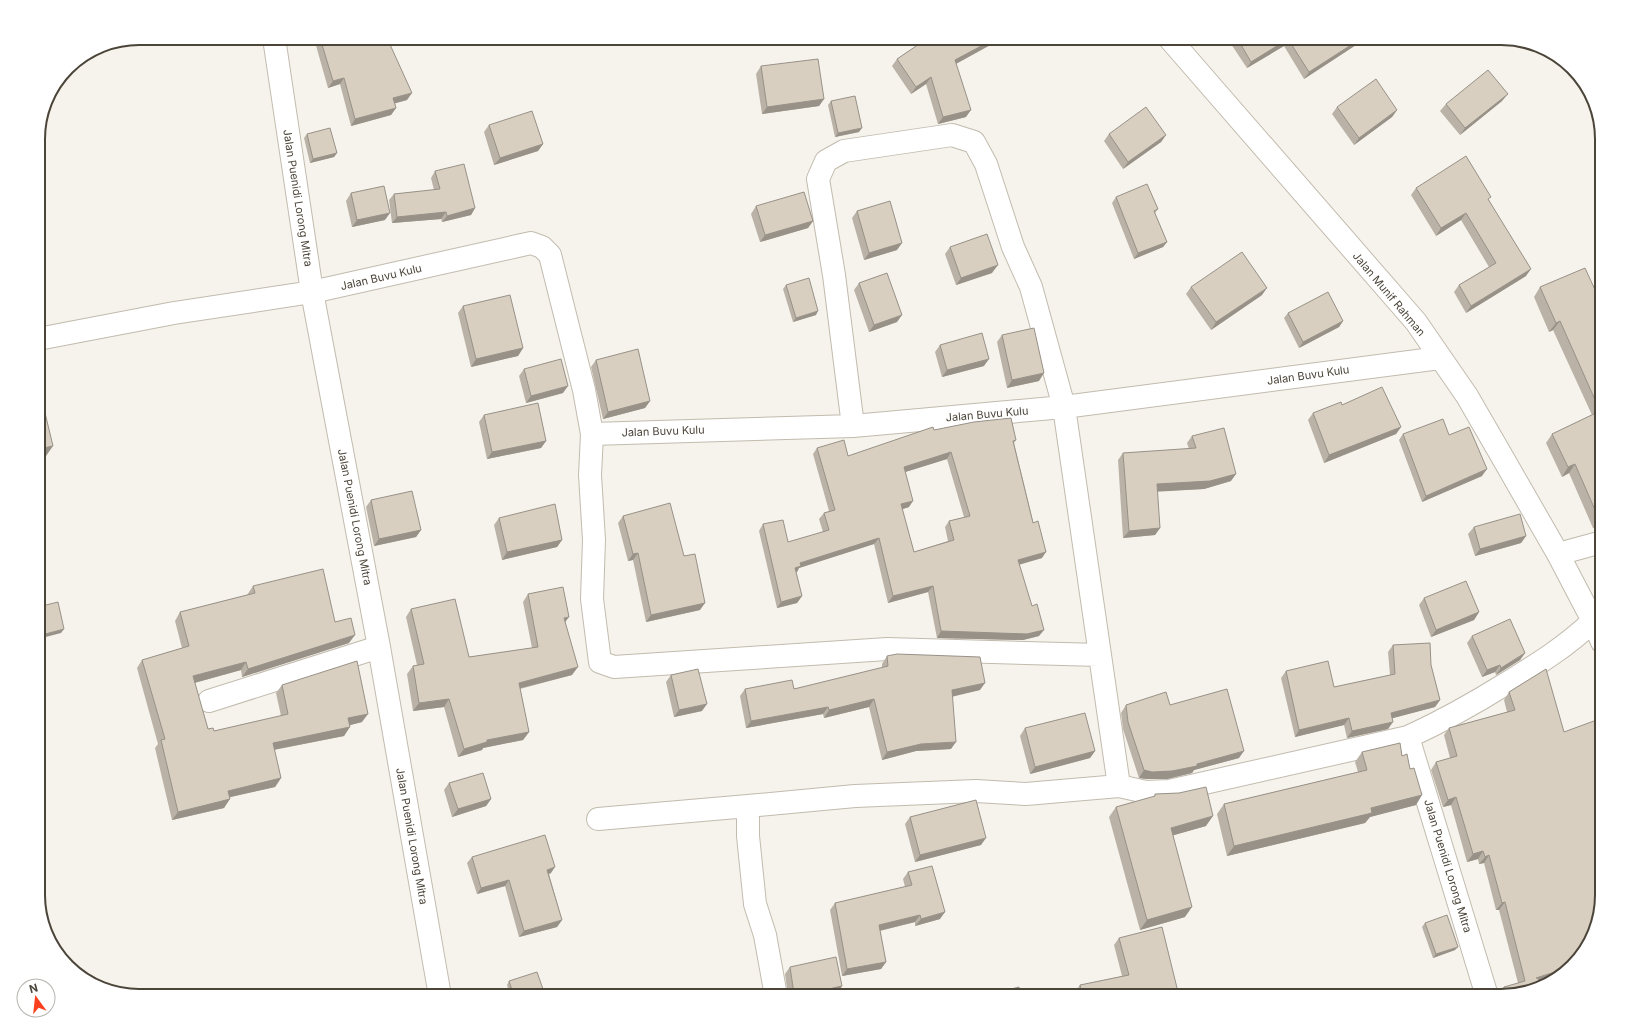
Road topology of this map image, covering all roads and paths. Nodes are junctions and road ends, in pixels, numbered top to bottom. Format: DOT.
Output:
graph roads {
  1 [pos="275,45"];
  2 [pos="1175,45"];
  3 [pos="312,292"];
  4 [pos="45,338"];
  5 [pos="1440,358"];
  6 [pos="1064,407"];
  7 [pos="853,426"];
  8 [pos="592,434"];
  9 [pos="1595,544"];
  10 [pos="1558,554"];
  11 [pos="1593,621"];
  12 [pos="1595,626"];
  13 [pos="379,647"];
  14 [pos="1100,655"];
  15 [pos="209,700"];
  16 [pos="1408,737"];
  17 [pos="1119,786"];
  18 [pos="748,806"];
  19 [pos="598,819"];
  20 [pos="439,989"];
  21 [pos="775,989"];
  22 [pos="1485,989"];
  1 -- 3 [label="street, Jalan Puenidi Lorong Mitra"];
  2 -- 5 [label="street, Jalan Munif Rahman"];
  3 -- 4 [label="street, Jalan Buvu Kulu"];
  3 -- 8 [label="street, Jalan Buvu Kulu"];
  3 -- 13 [label="street, Jalan Puenidi Lorong Mitra"];
  5 -- 6 [label="street, Jalan Buvu Kulu"];
  5 -- 10 [label="street, Jalan Munif Rahman"];
  6 -- 7 [label="street, Jalan Buvu Kulu"];
  6 -- 7 [label="street"];
  6 -- 14 [label="street"];
  7 -- 8 [label="street, Jalan Buvu Kulu"];
  8 -- 14 [label="street"];
  9 -- 10 [label="street"];
  10 -- 11 [label="street, Jalan Munif Rahman"];
  11 -- 12 [label="street, Jalan Munif Rahman"];
  11 -- 16 [label="street"];
  13 -- 15 [label="street"];
  13 -- 20 [label="street, Jalan Puenidi Lorong Mitra"];
  14 -- 17 [label="street"];
  16 -- 17 [label="street"];
  16 -- 22 [label="street, Jalan Puenidi Lorong Mitra"];
  17 -- 18 [label="street"];
  18 -- 19 [label="street"];
  18 -- 21 [label="street"];
}
